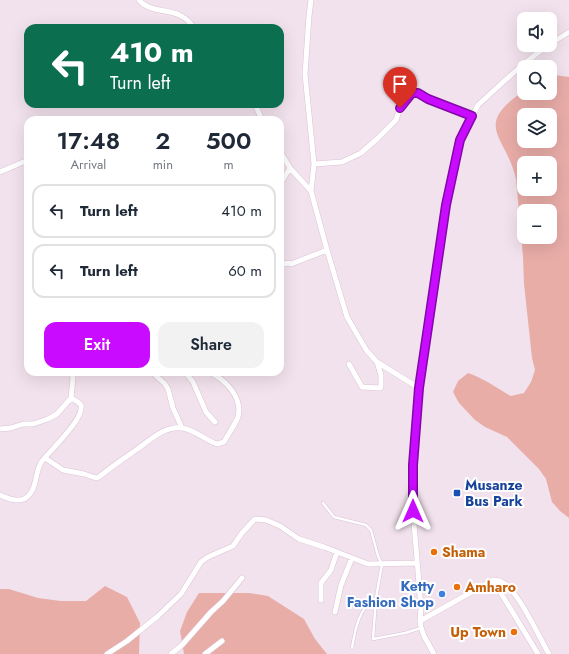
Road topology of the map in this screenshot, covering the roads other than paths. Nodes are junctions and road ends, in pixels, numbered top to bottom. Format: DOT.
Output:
graph roads {
  1 [pos="138,0"];
  2 [pos="311,0"];
  3 [pos="191,24"];
  4 [pos="569,32"];
  5 [pos="557,39"];
  6 [pos="539,52"];
  7 [pos="472,116"];
  8 [pos="284,158"];
  9 [pos="24,162"];
  10 [pos="314,164"];
  11 [pos="290,168"];
  12 [pos="0,172"];
  13 [pos="284,178"];
  14 [pos="311,191"];
  15 [pos="327,250"];
  16 [pos="284,264"];
  17 [pos="378,362"];
  18 [pos="349,364"];
  19 [pos="73,376"];
  20 [pos="156,376"];
  21 [pos="188,376"];
  22 [pos="218,376"];
  23 [pos="419,388"];
  24 [pos="71,398"];
  25 [pos="215,422"];
  26 [pos="182,428"];
  27 [pos="0,429"];
  28 [pos="45,458"];
  29 [pos="0,495"];
  30 [pos="323,503"];
  31 [pos="337,552"];
  32 [pos="352,558"];
  33 [pos="416,563"];
  34 [pos="382,564"];
  35 [pos="242,578"];
  36 [pos="493,580"];
  37 [pos="376,598"];
  38 [pos="321,600"];
  39 [pos="335,612"];
  40 [pos="420,621"];
  41 [pos="422,628"];
  42 [pos="222,641"];
  43 [pos="352,648"];
  44 [pos="107,654"];
  45 [pos="171,654"];
  46 [pos="205,654"];
  47 [pos="434,654"];
  48 [pos="538,654"];
  49 [pos="548,654"];
  1 -- 3 [label="street"];
  2 -- 10 [label="street"];
  4 -- 5 [label="street"];
  6 -- 7 [label="street"];
  7 -- 10 [label="street"];
  7 -- 23 [label="street"];
  8 -- 11 [label="street"];
  9 -- 12 [label="street"];
  10 -- 14 [label="street"];
  11 -- 13 [label="street"];
  11 -- 14 [label="street"];
  14 -- 15 [label="street"];
  15 -- 16 [label="street"];
  15 -- 17 [label="street"];
  17 -- 18 [label="street"];
  17 -- 23 [label="street"];
  19 -- 24 [label="street"];
  20 -- 26 [label="street"];
  21 -- 25 [label="street"];
  22 -- 26 [label="street"];
  23 -- 33 [label="street"];
  24 -- 27 [label="street"];
  24 -- 28 [label="street"];
  26 -- 28 [label="street"];
  28 -- 29 [label="street"];
  30 -- 34 [label="lane"];
  31 -- 32 [label="street"];
  31 -- 38 [label="street"];
  31 -- 44 [label="street"];
  32 -- 34 [label="street"];
  32 -- 39 [label="street"];
  33 -- 34 [label="street"];
  33 -- 40 [label="street"];
  34 -- 37 [label="lane"];
  35 -- 45 [label="street"];
  36 -- 40 [label="street"];
  36 -- 48 [label="street"];
  36 -- 49 [label="street"];
  37 -- 41 [label="lane"];
  37 -- 43 [label="lane"];
  40 -- 41 [label="street"];
  41 -- 47 [label="street"];
  42 -- 46 [label="street"];
}
